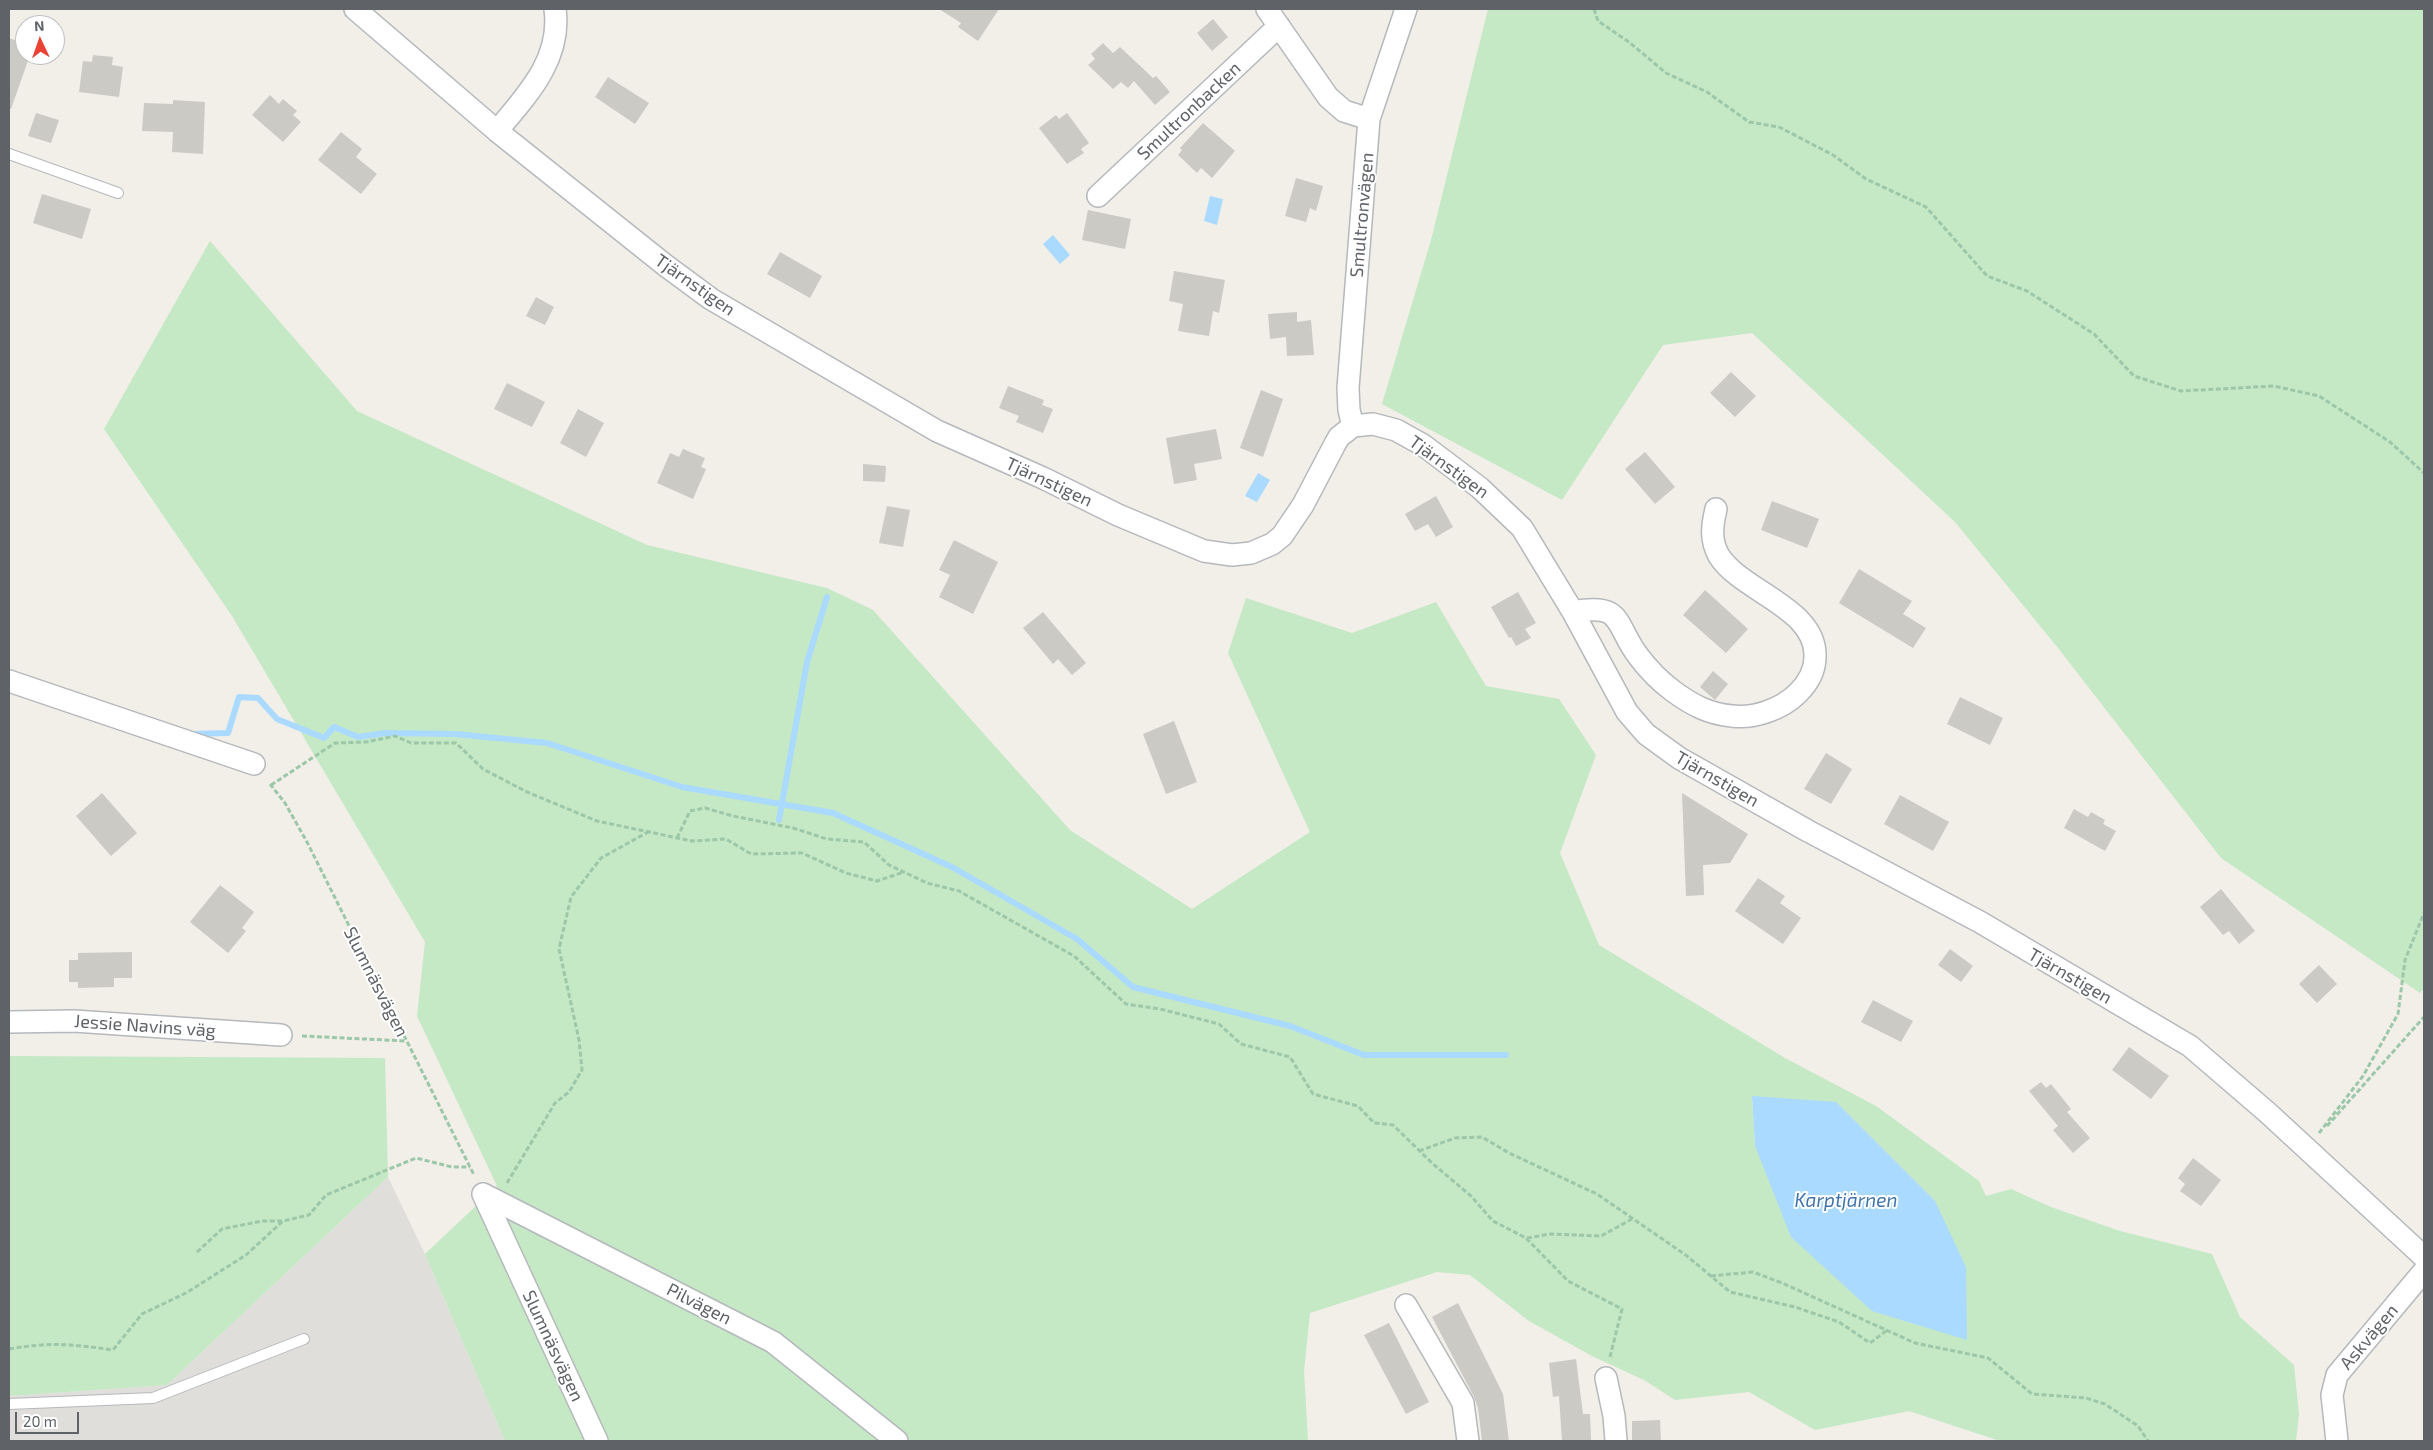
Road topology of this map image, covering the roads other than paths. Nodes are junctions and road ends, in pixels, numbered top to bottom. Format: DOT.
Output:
graph roads {
  1 [pos="355,9"];
  2 [pos="555,9"];
  3 [pos="1406,9"];
  4 [pos="1273,17"];
  5 [pos="1369,119"];
  6 [pos="497,131"];
  7 [pos="9,154"];
  8 [pos="118,193"];
  9 [pos="1098,196"];
  10 [pos="1353,426"];
  11 [pos="1716,509"];
  12 [pos="1573,612"];
  13 [pos="9,681"];
  14 [pos="254,764"];
  15 [pos="9,1022"];
  16 [pos="281,1035"];
  17 [pos="490,1197"];
  18 [pos="2424,1257"];
  19 [pos="2424,1271"];
  20 [pos="1406,1305"];
  21 [pos="304,1339"];
  22 [pos="1608,1369"];
  23 [pos="9,1404"];
  24 [pos="597,1441"];
  25 [pos="898,1441"];
  26 [pos="1468,1441"];
  27 [pos="1616,1441"];
  28 [pos="2337,1441"];
  1 -- 6 [label="street, Tjärnstigen"];
  2 -- 6 [label="street"];
  3 -- 5 [label="street, Smultronvägen"];
  4 -- 5 [label="street, Smultronbacken"];
  4 -- 9 [label="street, Smultronbacken"];
  5 -- 10 [label="street, Smultronvägen"];
  6 -- 10 [label="street, Tjärnstigen"];
  7 -- 8 [label="lane"];
  10 -- 12 [label="street, Tjärnstigen"];
  11 -- 12 [label="street"];
  12 -- 18 [label="street, Tjärnstigen"];
  13 -- 14 [label="street"];
  15 -- 16 [label="street, Jessie Navins väg"];
  17 -- 24 [label="street, Slumnäsvägen"];
  17 -- 25 [label="street, Pilvägen"];
  19 -- 28 [label="street, Askvägen"];
  20 -- 26 [label="street"];
  21 -- 23 [label="lane"];
  22 -- 27 [label="street"];
}
